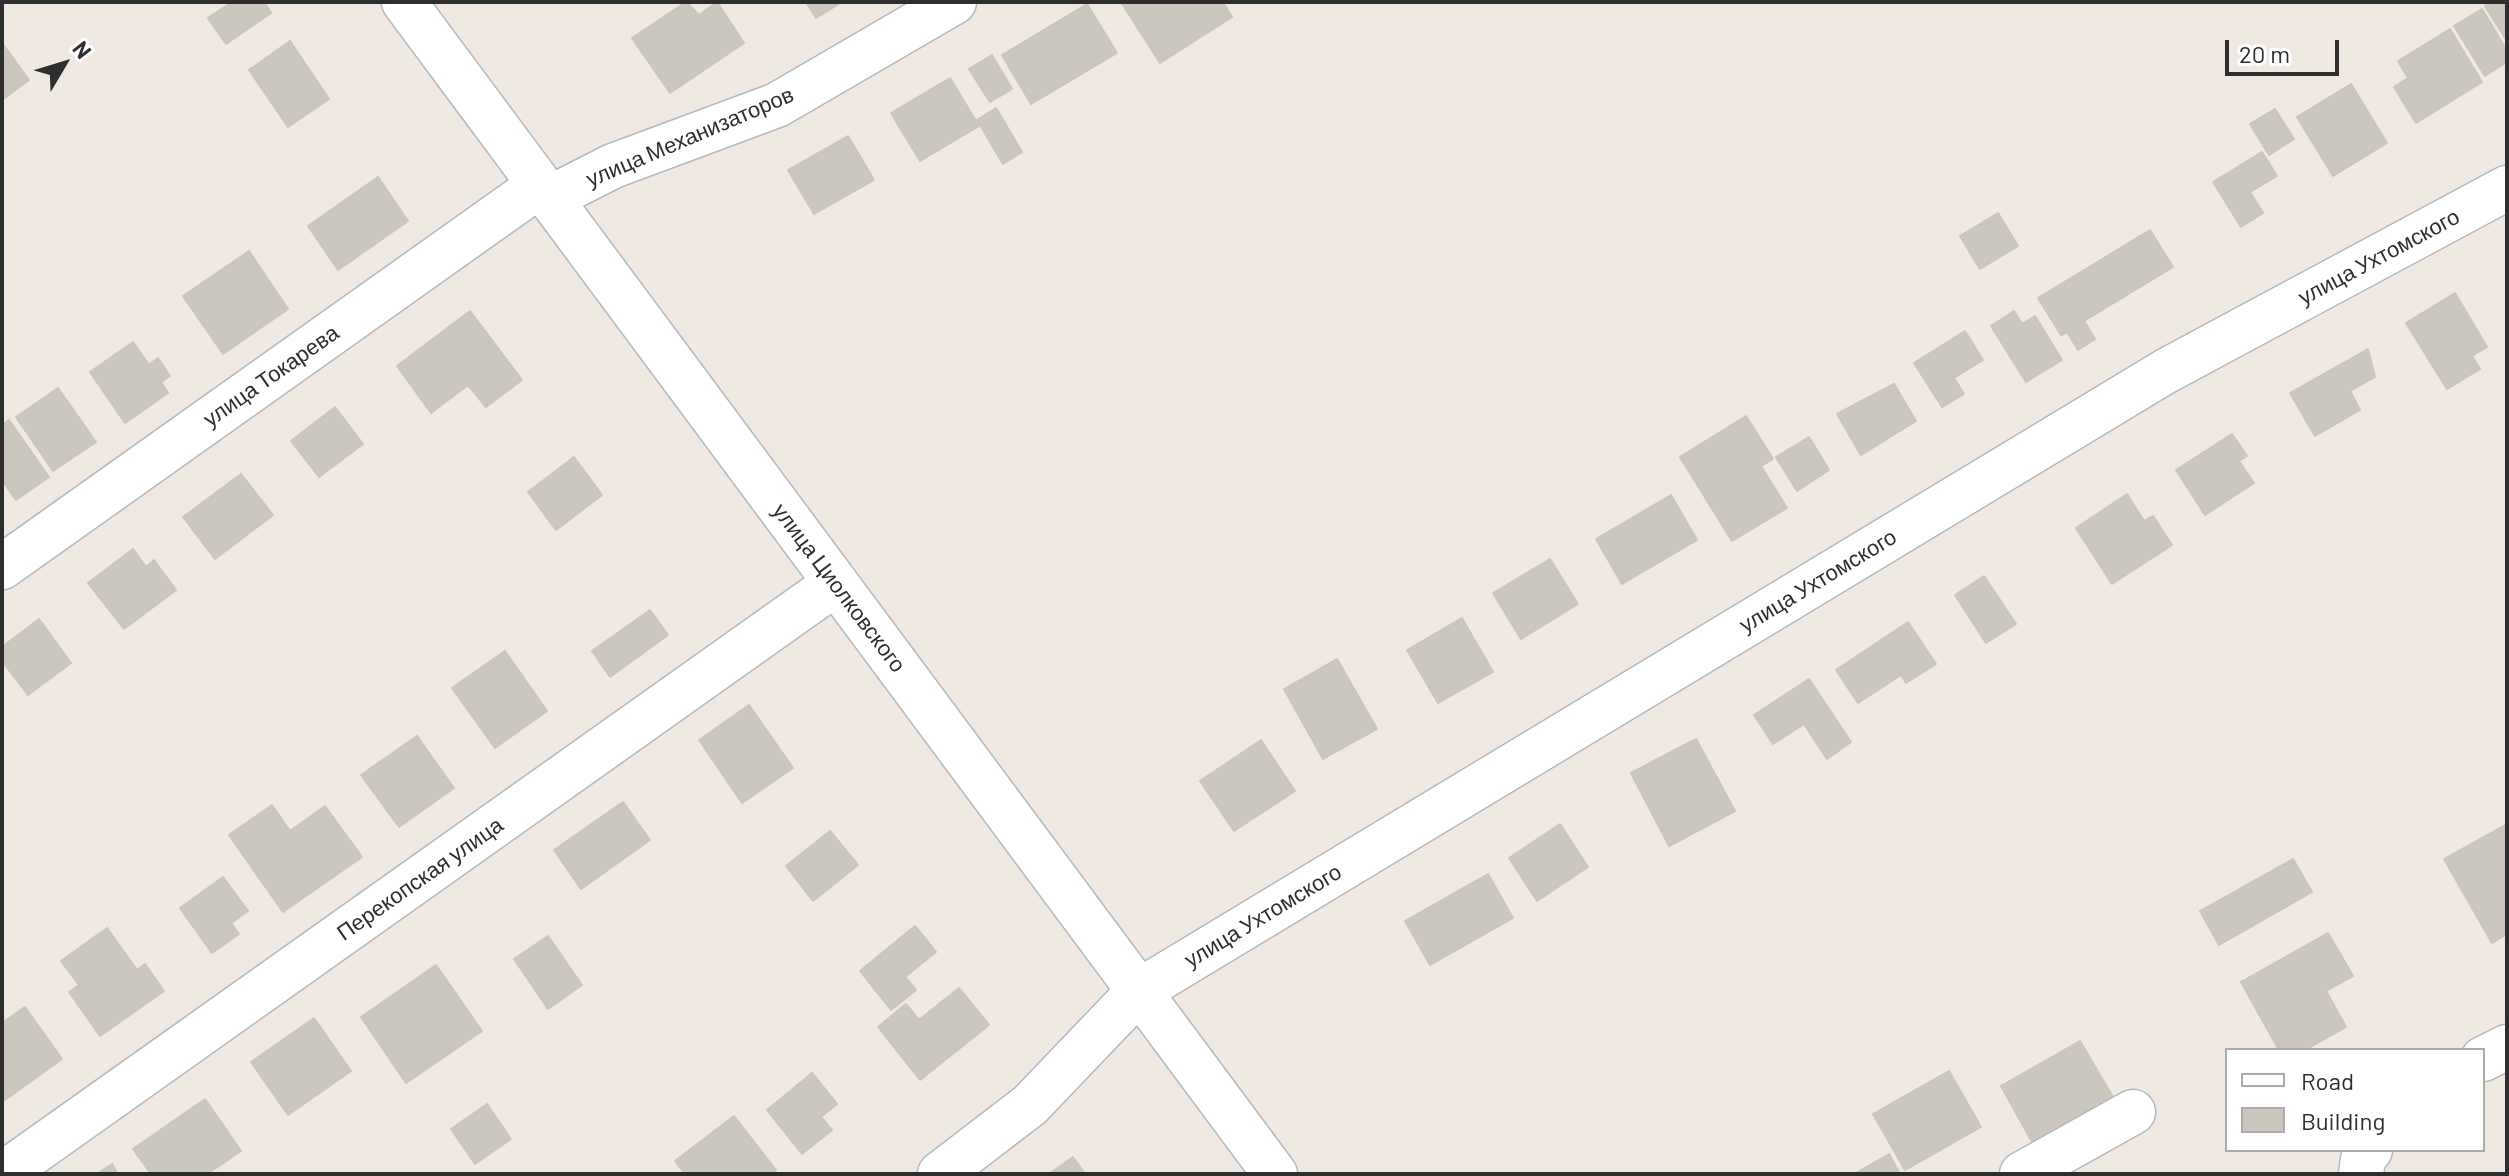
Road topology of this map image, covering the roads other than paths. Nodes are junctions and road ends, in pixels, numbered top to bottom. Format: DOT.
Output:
graph roads {
  1 [pos="404,2"];
  2 [pos="954,2"];
  3 [pos="2507,188"];
  4 [pos="545,191"];
  5 [pos="2,567"];
  6 [pos="836,583"];
  7 [pos="1139,991"];
  8 [pos="2507,1047"];
  9 [pos="2485,1058"];
  10 [pos="2133,1112"];
  11 [pos="2368,1152"];
  12 [pos="3,1174"];
  13 [pos="940,1174"];
  14 [pos="1275,1174"];
  15 [pos="2022,1174"];
  16 [pos="2361,1174"];
  1 -- 4 [label="street, улица Циолковского"];
  2 -- 4 [label="street, улица Механизаторов"];
  3 -- 7 [label="street, улица Ухтомского"];
  4 -- 5 [label="street, улица Токарева"];
  4 -- 6 [label="street, улица Циолковского"];
  6 -- 7 [label="street, улица Циолковского"];
  6 -- 12 [label="street, Перекопская улица"];
  7 -- 13 [label="street, улица Ухтомского"];
  7 -- 14 [label="street, улица Циолковского"];
  8 -- 9 [label="street"];
  10 -- 15 [label="street"];
  11 -- 16 [label="street"];
}
